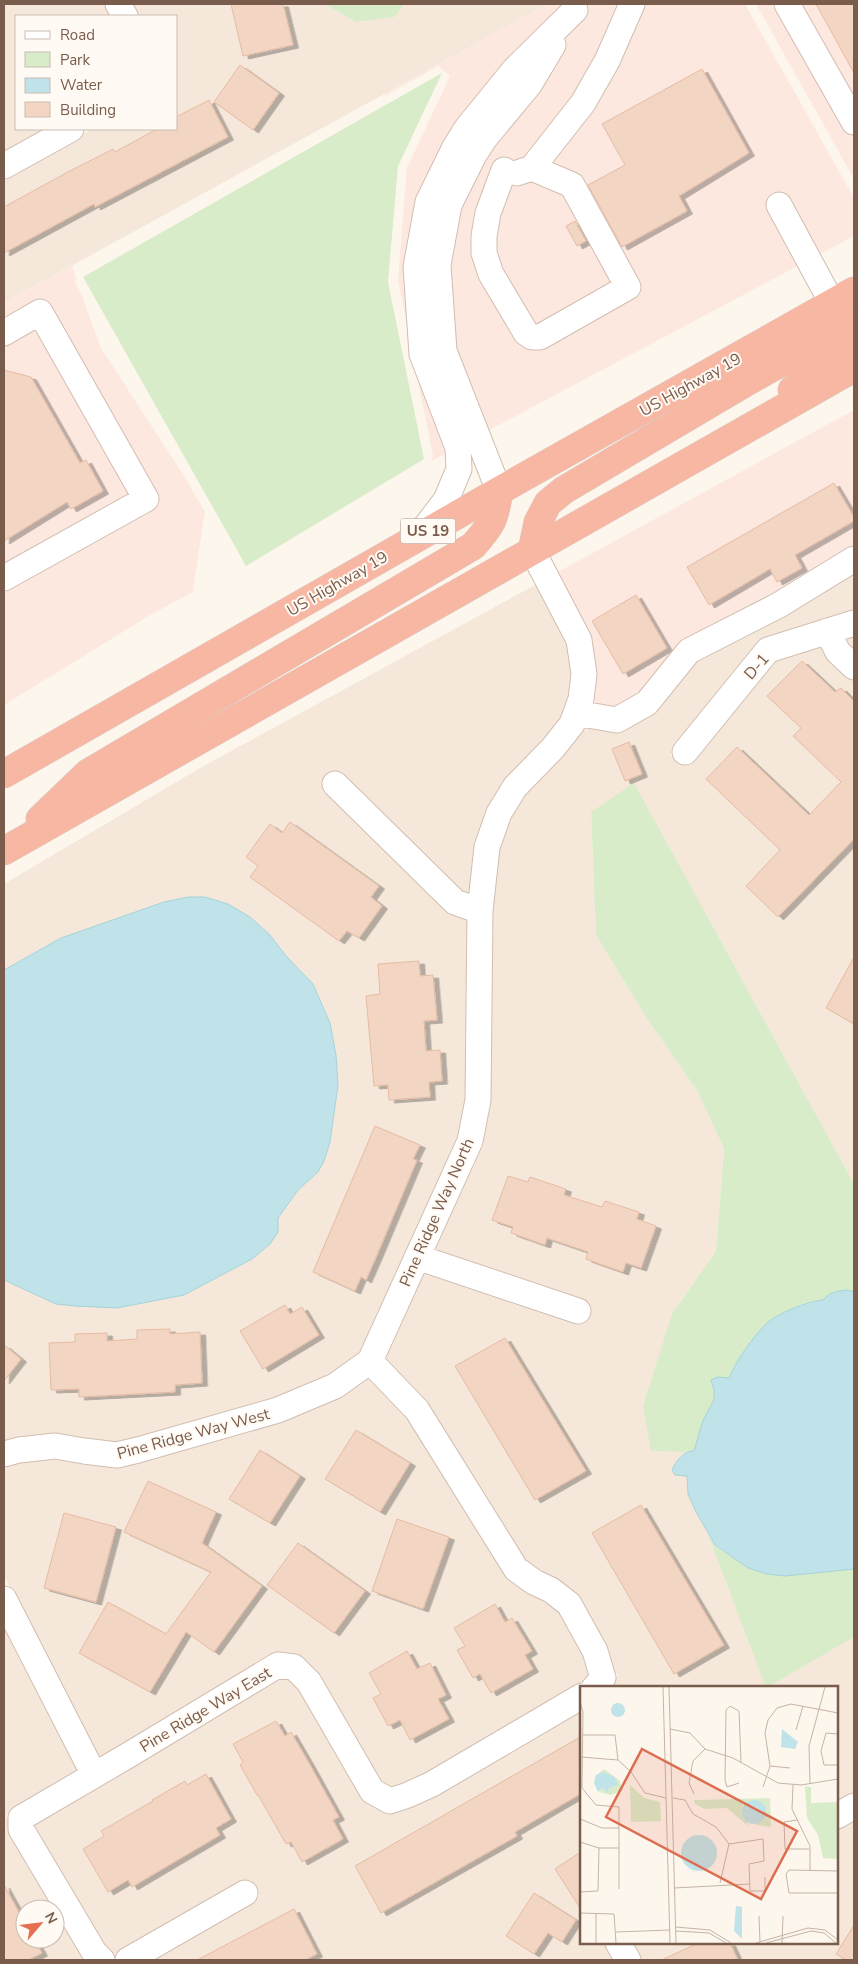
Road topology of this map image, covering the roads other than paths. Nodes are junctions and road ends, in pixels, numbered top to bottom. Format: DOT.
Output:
graph roads {
  1 [pos="632,4"];
  2 [pos="787,4"];
  3 [pos="576,7"];
  4 [pos="854,122"];
  5 [pos="69,130"];
  6 [pos="474,155"];
  7 [pos="4,166"];
  8 [pos="532,168"];
  9 [pos="504,170"];
  10 [pos="779,205"];
  11 [pos="843,297"];
  12 [pos="854,322"];
  13 [pos="4,333"];
  14 [pos="854,340"];
  15 [pos="854,368"];
  16 [pos="751,426"];
  17 [pos="499,491"];
  18 [pos="402,546"];
  19 [pos="532,550"];
  20 [pos="854,559"];
  21 [pos="4,578"];
  22 [pos="854,622"];
  23 [pos="826,632"];
  24 [pos="854,667"];
  25 [pos="576,713"];
  26 [pos="685,752"];
  27 [pos="4,774"];
  28 [pos="335,784"];
  29 [pos="7,849"];
  30 [pos="480,911"];
  31 [pos="417,1257"];
  32 [pos="578,1311"];
  33 [pos="370,1361"];
  34 [pos="4,1454"];
  35 [pos="4,1599"];
  36 [pos="10,1626"];
  37 [pos="598,1683"];
  38 [pos="580,1697"];
  39 [pos="94,1775"];
  40 [pos="854,1806"];
  41 [pos="838,1815"];
  42 [pos="245,1893"];
  43 [pos="619,1944"];
  44 [pos="102,1960"];
  45 [pos="128,1960"];
  46 [pos="628,1960"];
  1 -- 8 [label="street"];
  2 -- 4 [label="street"];
  3 -- 6 [label="street"];
  3 -- 18 [label="street"];
  5 -- 7 [label="street"];
  6 -- 9 [label="street"];
  6 -- 17 [label="street"];
  8 -- 9 [label="street"];
  8 -- 9 [label="street"];
  10 -- 11 [label="street"];
  11 -- 17 [label="highway, US Highway 19 / US 19"];
  12 -- 19 [label="highway"];
  13 -- 21 [label="street"];
  14 -- 16 [label="highway"];
  15 -- 16 [label="highway"];
  16 -- 19 [label="highway"];
  17 -- 18 [label="highway, US Highway 19 / US 19"];
  17 -- 29 [label="highway"];
  18 -- 27 [label="highway, US Highway 19 / US 19"];
  19 -- 25 [label="street, Pine Ridge Way North"];
  19 -- 29 [label="highway"];
  20 -- 25 [label="street"];
  22 -- 23 [label="street, D-1"];
  23 -- 24 [label="street"];
  23 -- 26 [label="street, D-1"];
  25 -- 30 [label="street, Pine Ridge Way North"];
  28 -- 30 [label="street"];
  30 -- 31 [label="street, Pine Ridge Way North"];
  31 -- 32 [label="street"];
  31 -- 33 [label="street, Pine Ridge Way North"];
  33 -- 34 [label="street, Pine Ridge Way West"];
  33 -- 37 [label="street"];
  35 -- 36 [label="street"];
  36 -- 39 [label="street"];
  38 -- 39 [label="street, Pine Ridge Way East"];
  39 -- 44 [label="street"];
  40 -- 41 [label="street"];
  42 -- 45 [label="street"];
  43 -- 46 [label="street"];
}
